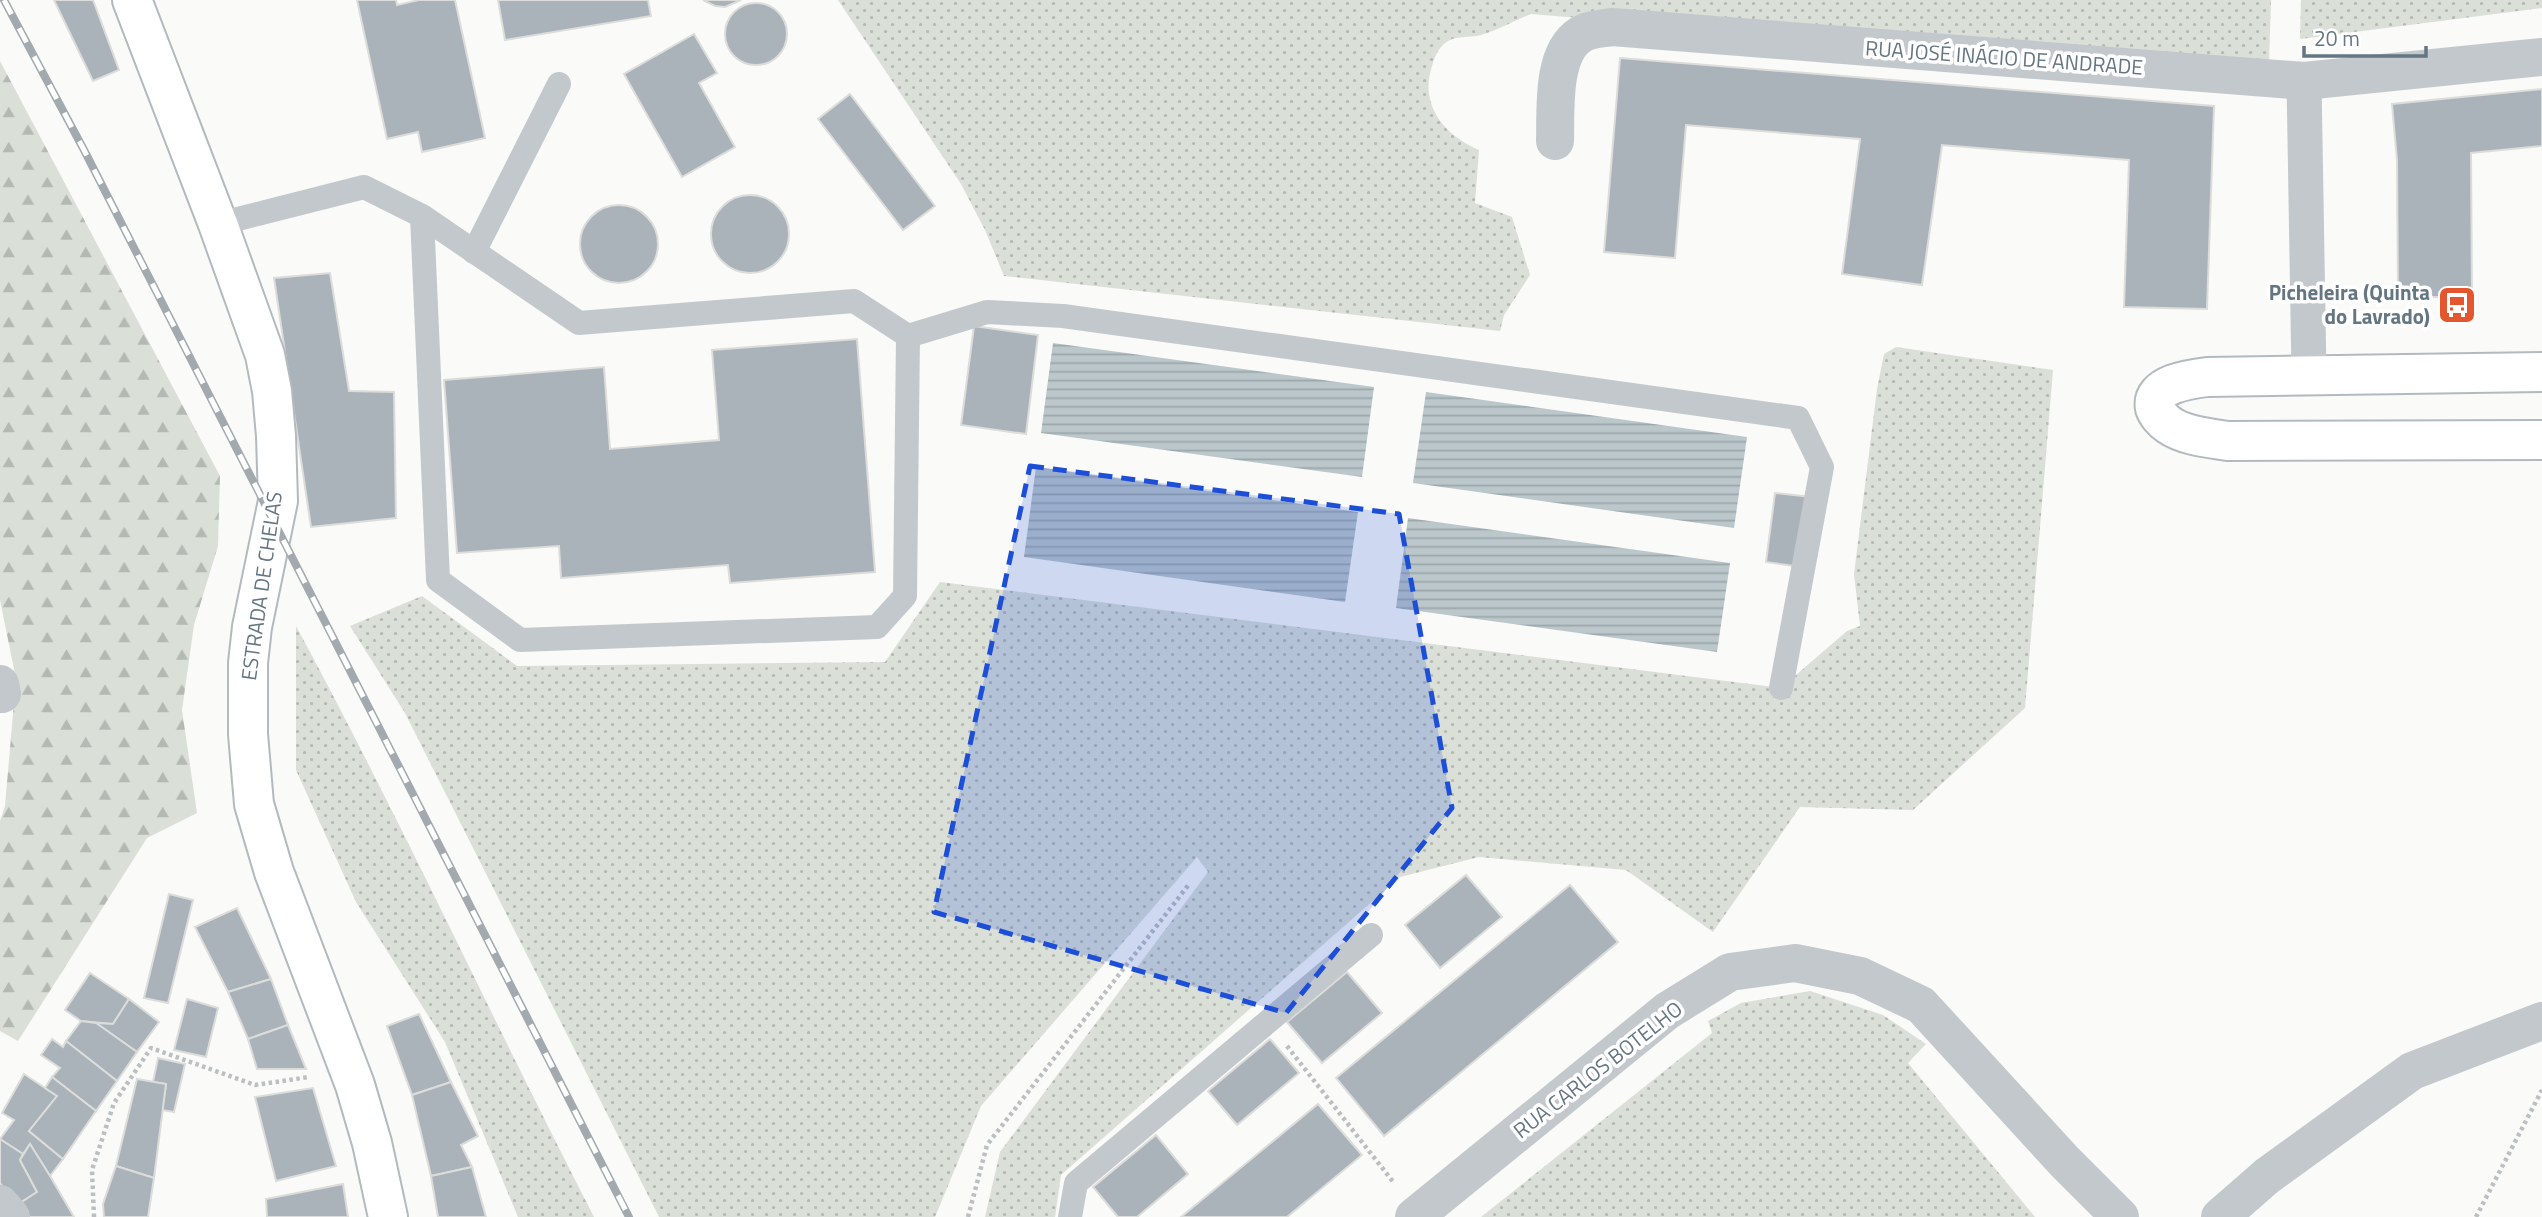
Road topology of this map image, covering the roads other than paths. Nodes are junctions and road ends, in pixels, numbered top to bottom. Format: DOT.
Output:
graph roads {
  1 [pos="132,0"];
  2 [pos="2542,57"];
  3 [pos="2304,81"];
  4 [pos="559,85"];
  5 [pos="1555,141"];
  6 [pos="422,216"];
  7 [pos="218,224"];
  8 [pos="474,252"];
  9 [pos="908,336"];
  10 [pos="2542,372"];
  11 [pos="2309,375"];
  12 [pos="2542,440"];
  13 [pos="1782,688"];
  14 [pos="1371,935"];
  15 [pos="2542,1021"];
  16 [pos="0,1204"];
  17 [pos="1416,1215"];
  18 [pos="11,1217"];
  19 [pos="388,1217"];
  20 [pos="1070,1217"];
  21 [pos="2120,1217"];
  22 [pos="2220,1217"];
  1 -- 7 [label="main road, ESTRADA DE CHELAS"];
  2 -- 3 [label="street, RUA JOSÉ INÁCIO DE ANDRADE"];
  3 -- 5 [label="street, RUA JOSÉ INÁCIO DE ANDRADE"];
  3 -- 11 [label="street"];
  4 -- 8 [label="lane"];
  6 -- 7 [label="lane"];
  6 -- 8 [label="lane"];
  6 -- 9 [label="lane"];
  7 -- 19 [label="main road, ESTRADA DE CHELAS"];
  8 -- 9 [label="lane"];
  9 -- 13 [label="lane"];
  10 -- 11 [label="main road"];
  11 -- 12 [label="main road"];
  14 -- 20 [label="lane"];
  15 -- 22 [label="street"];
  16 -- 18 [label="street"];
  17 -- 21 [label="street, RUA CARLOS BOTELHO"];
}
